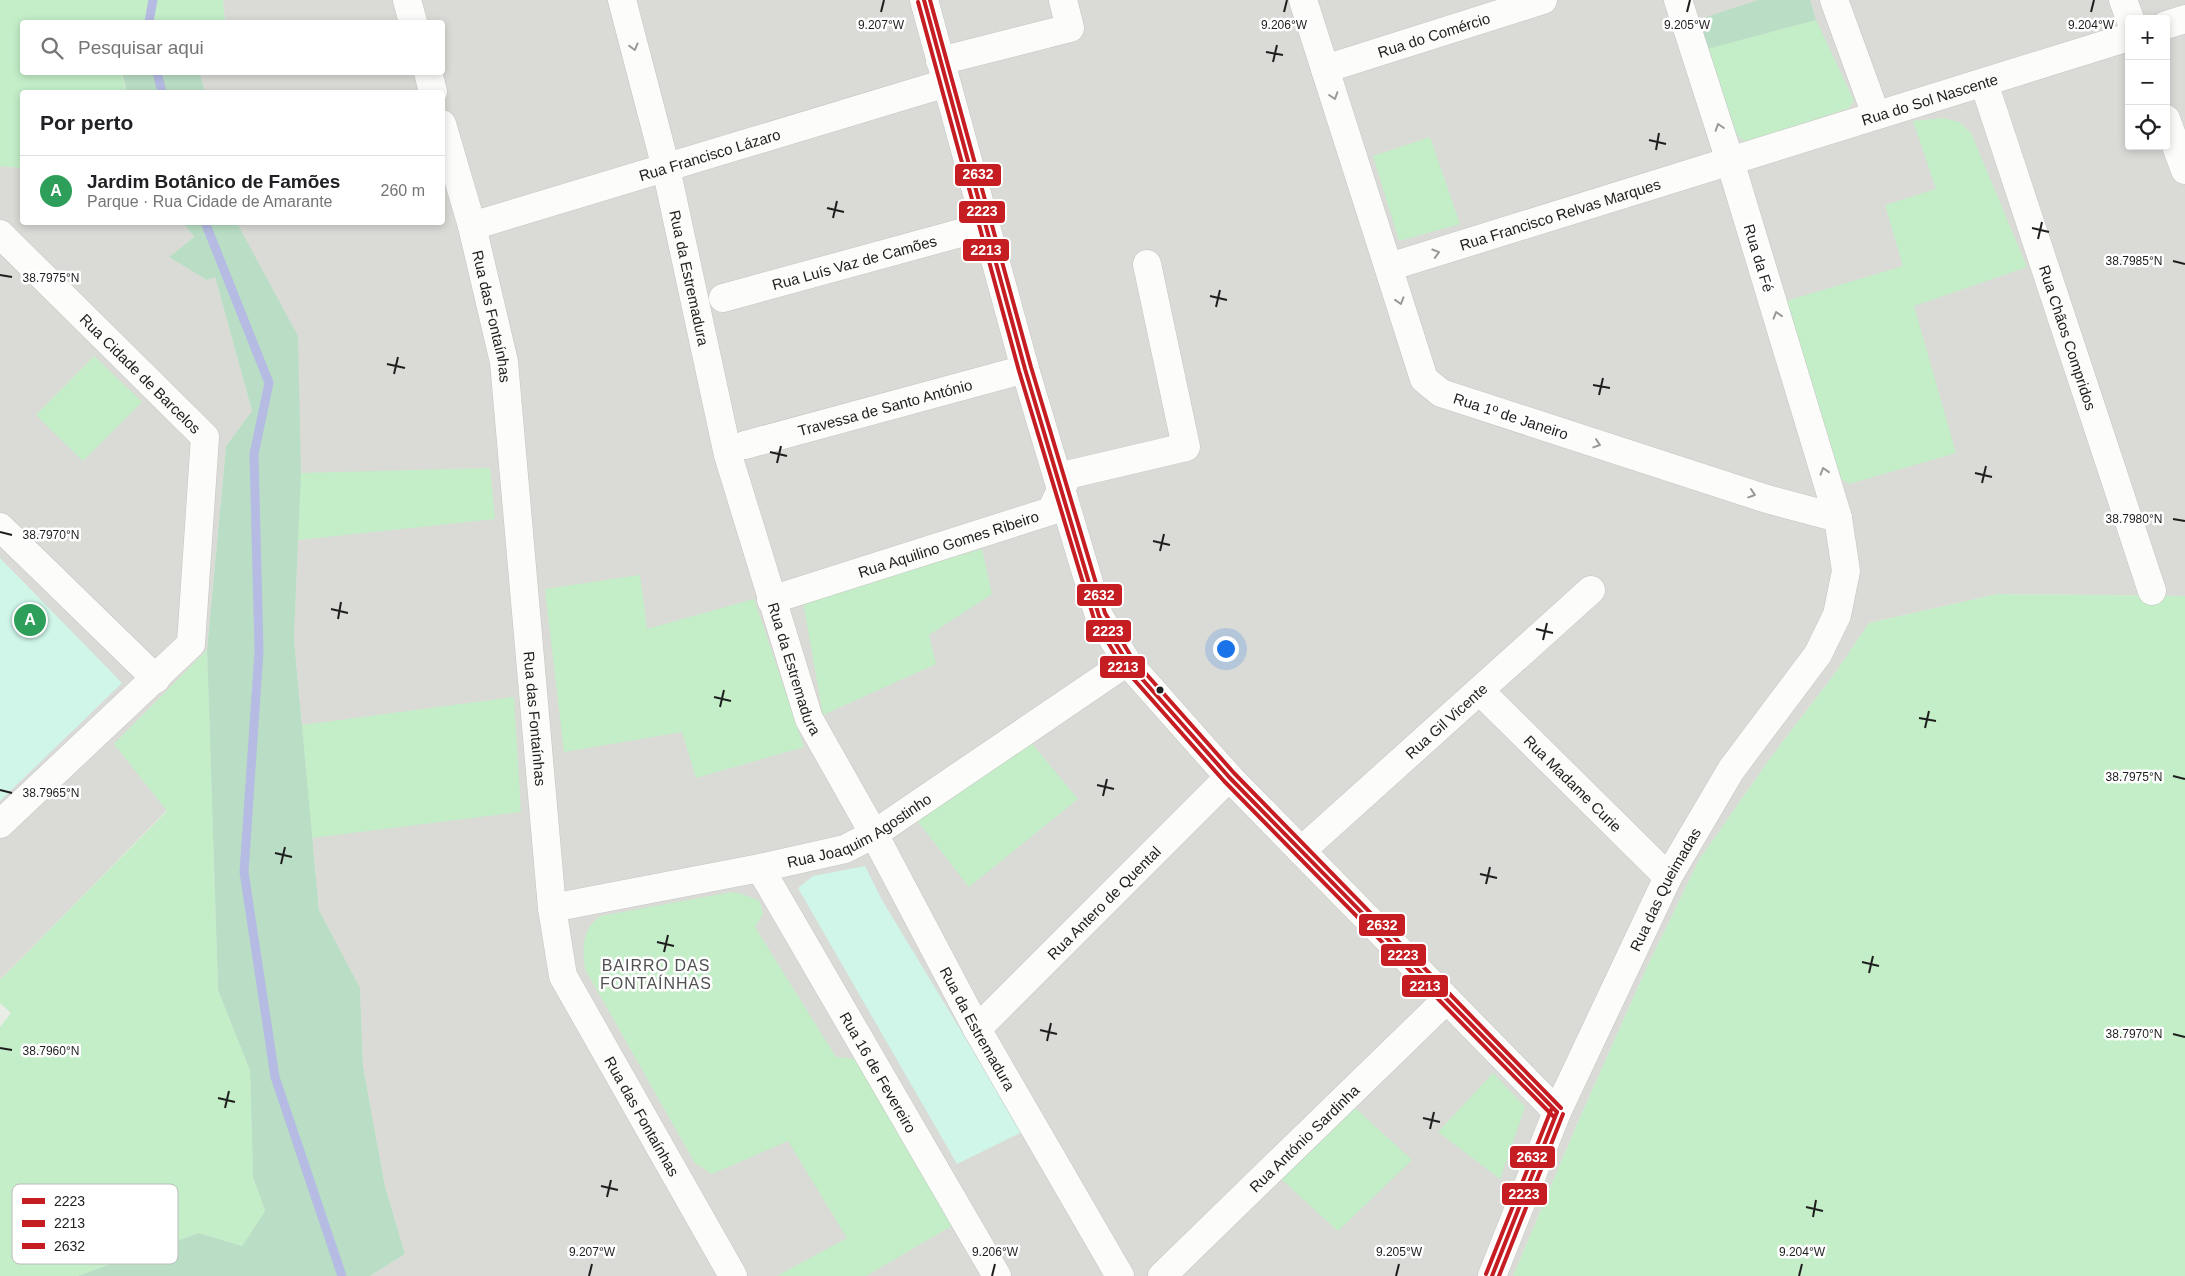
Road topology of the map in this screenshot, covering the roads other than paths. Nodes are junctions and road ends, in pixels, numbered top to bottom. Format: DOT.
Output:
graph roads {
  1 [pos="407,0"];
  2 [pos="622,0"];
  3 [pos="924,0"];
  4 [pos="1063,0"];
  5 [pos="1303,0"];
  6 [pos="1543,0"];
  7 [pos="1678,0"];
  8 [pos="1834,0"];
  9 [pos="2123,0"];
  10 [pos="2129,15"];
  11 [pos="2185,19"];
  12 [pos="412,20"];
  13 [pos="2170,24"];
  14 [pos="2125,37"];
  15 [pos="1326,69"];
  16 [pos="943,72"];
  17 [pos="429,75"];
  18 [pos="1984,83"];
  19 [pos="432,90"];
  20 [pos="1876,115"];
  21 [pos="2170,130"];
  22 [pos="445,134"];
  23 [pos="1730,161"];
  24 [pos="666,168"];
  25 [pos="2185,170"];
  26 [pos="472,226"];
  27 [pos="986,226"];
  28 [pos="0,234"];
  29 [pos="1147,264"];
  30 [pos="1389,267"];
  31 [pos="723,298"];
  32 [pos="1025,368"];
  33 [pos="746,445"];
  34 [pos="1060,490"];
  35 [pos="1838,518"];
  36 [pos="0,527"];
  37 [pos="1591,590"];
  38 [pos="2152,591"];
  39 [pos="771,600"];
  40 [pos="1127,662"];
  41 [pos="156,680"];
  42 [pos="1480,691"];
  43 [pos="1230,777"];
  44 [pos="0,824"];
  45 [pos="874,834"];
  46 [pos="1301,850"];
  47 [pos="760,868"];
  48 [pos="1668,876"];
  49 [pos="552,908"];
  50 [pos="1446,1000"];
  51 [pos="976,1029"];
  52 [pos="1557,1112"];
  53 [pos="732,1276"];
  54 [pos="997,1276"];
  55 [pos="1120,1276"];
  56 [pos="1162,1276"];
  57 [pos="1492,1276"];
  1 -- 12 [label="street"];
  2 -- 24 [label="street, Rua da Estremadura, one-way"];
  3 -- 16 [label="street"];
  4 -- 16 [label="street, Rua Francisco Lázaro"];
  5 -- 15 [label="street, Rua 1º de Janeiro"];
  6 -- 15 [label="street, Rua do Comércio"];
  23 -- 7 [label="street, Rua da Fé, one-way"];
  8 -- 20 [label="street"];
  9 -- 10 [label="street"];
  11 -- 13 [label="street"];
  14 -- 18 [label="street, Rua do Sol Nascente"];
  15 -- 30 [label="street, Rua 1º de Janeiro, one-way"];
  16 -- 24 [label="street, Rua Francisco Lázaro"];
  16 -- 27 [label="street"];
  17 -- 19 [label="street"];
  18 -- 20 [label="street, Rua do Sol Nascente"];
  18 -- 38 [label="street, Rua Chãos Compridos"];
  20 -- 23 [label="street, Rua do Sol Nascente"];
  21 -- 25 [label="street"];
  22 -- 26 [label="street, Rua das Fontaínhas"];
  30 -- 23 [label="street, Rua Francisco Relvas Marques, one-way"];
  35 -- 23 [label="street, Rua da Fé, one-way"];
  24 -- 26 [label="street, Rua Francisco Lázaro"];
  24 -- 39 [label="street, Rua da Estremadura"];
  26 -- 49 [label="street, Rua das Fontaínhas"];
  27 -- 31 [label="street, Rua Luís Vaz de Camões"];
  27 -- 32 [label="street"];
  28 -- 41 [label="street, Rua Cidade de Barcelos"];
  29 -- 34 [label="street, Rua Aquilino Gomes Ribeiro"];
  30 -- 35 [label="street, Rua 1º de Janeiro, one-way"];
  32 -- 33 [label="street, Travessa de Santo António"];
  32 -- 34 [label="street"];
  34 -- 39 [label="street, Rua Aquilino Gomes Ribeiro"];
  34 -- 40 [label="street"];
  35 -- 48 [label="street, Rua das Queimadas"];
  36 -- 41 [label="street"];
  37 -- 42 [label="street, Rua Gil Vicente"];
  39 -- 45 [label="street, Rua da Estremadura"];
  40 -- 43 [label="street"];
  40 -- 45 [label="street, Rua Joaquim Agostinho"];
  41 -- 44 [label="street, Rua Cidade de Barcelos"];
  42 -- 46 [label="street, Rua Gil Vicente"];
  42 -- 48 [label="street, Rua Madame Curie"];
  43 -- 46 [label="street"];
  43 -- 51 [label="street, Rua Antero de Quental"];
  45 -- 47 [label="street, Rua Joaquim Agostinho"];
  45 -- 51 [label="street, Rua da Estremadura"];
  46 -- 50 [label="street"];
  47 -- 49 [label="street, Rua Joaquim Agostinho"];
  47 -- 54 [label="street, Rua 16 de Fevereiro"];
  48 -- 52 [label="street, Rua das Queimadas"];
  49 -- 53 [label="street, Rua das Fontaínhas"];
  50 -- 52 [label="street"];
  50 -- 56 [label="street, Rua António Sardinha"];
  51 -- 55 [label="street, Rua da Estremadura"];
  52 -- 57 [label="street, Rua das Queimadas"];
}
